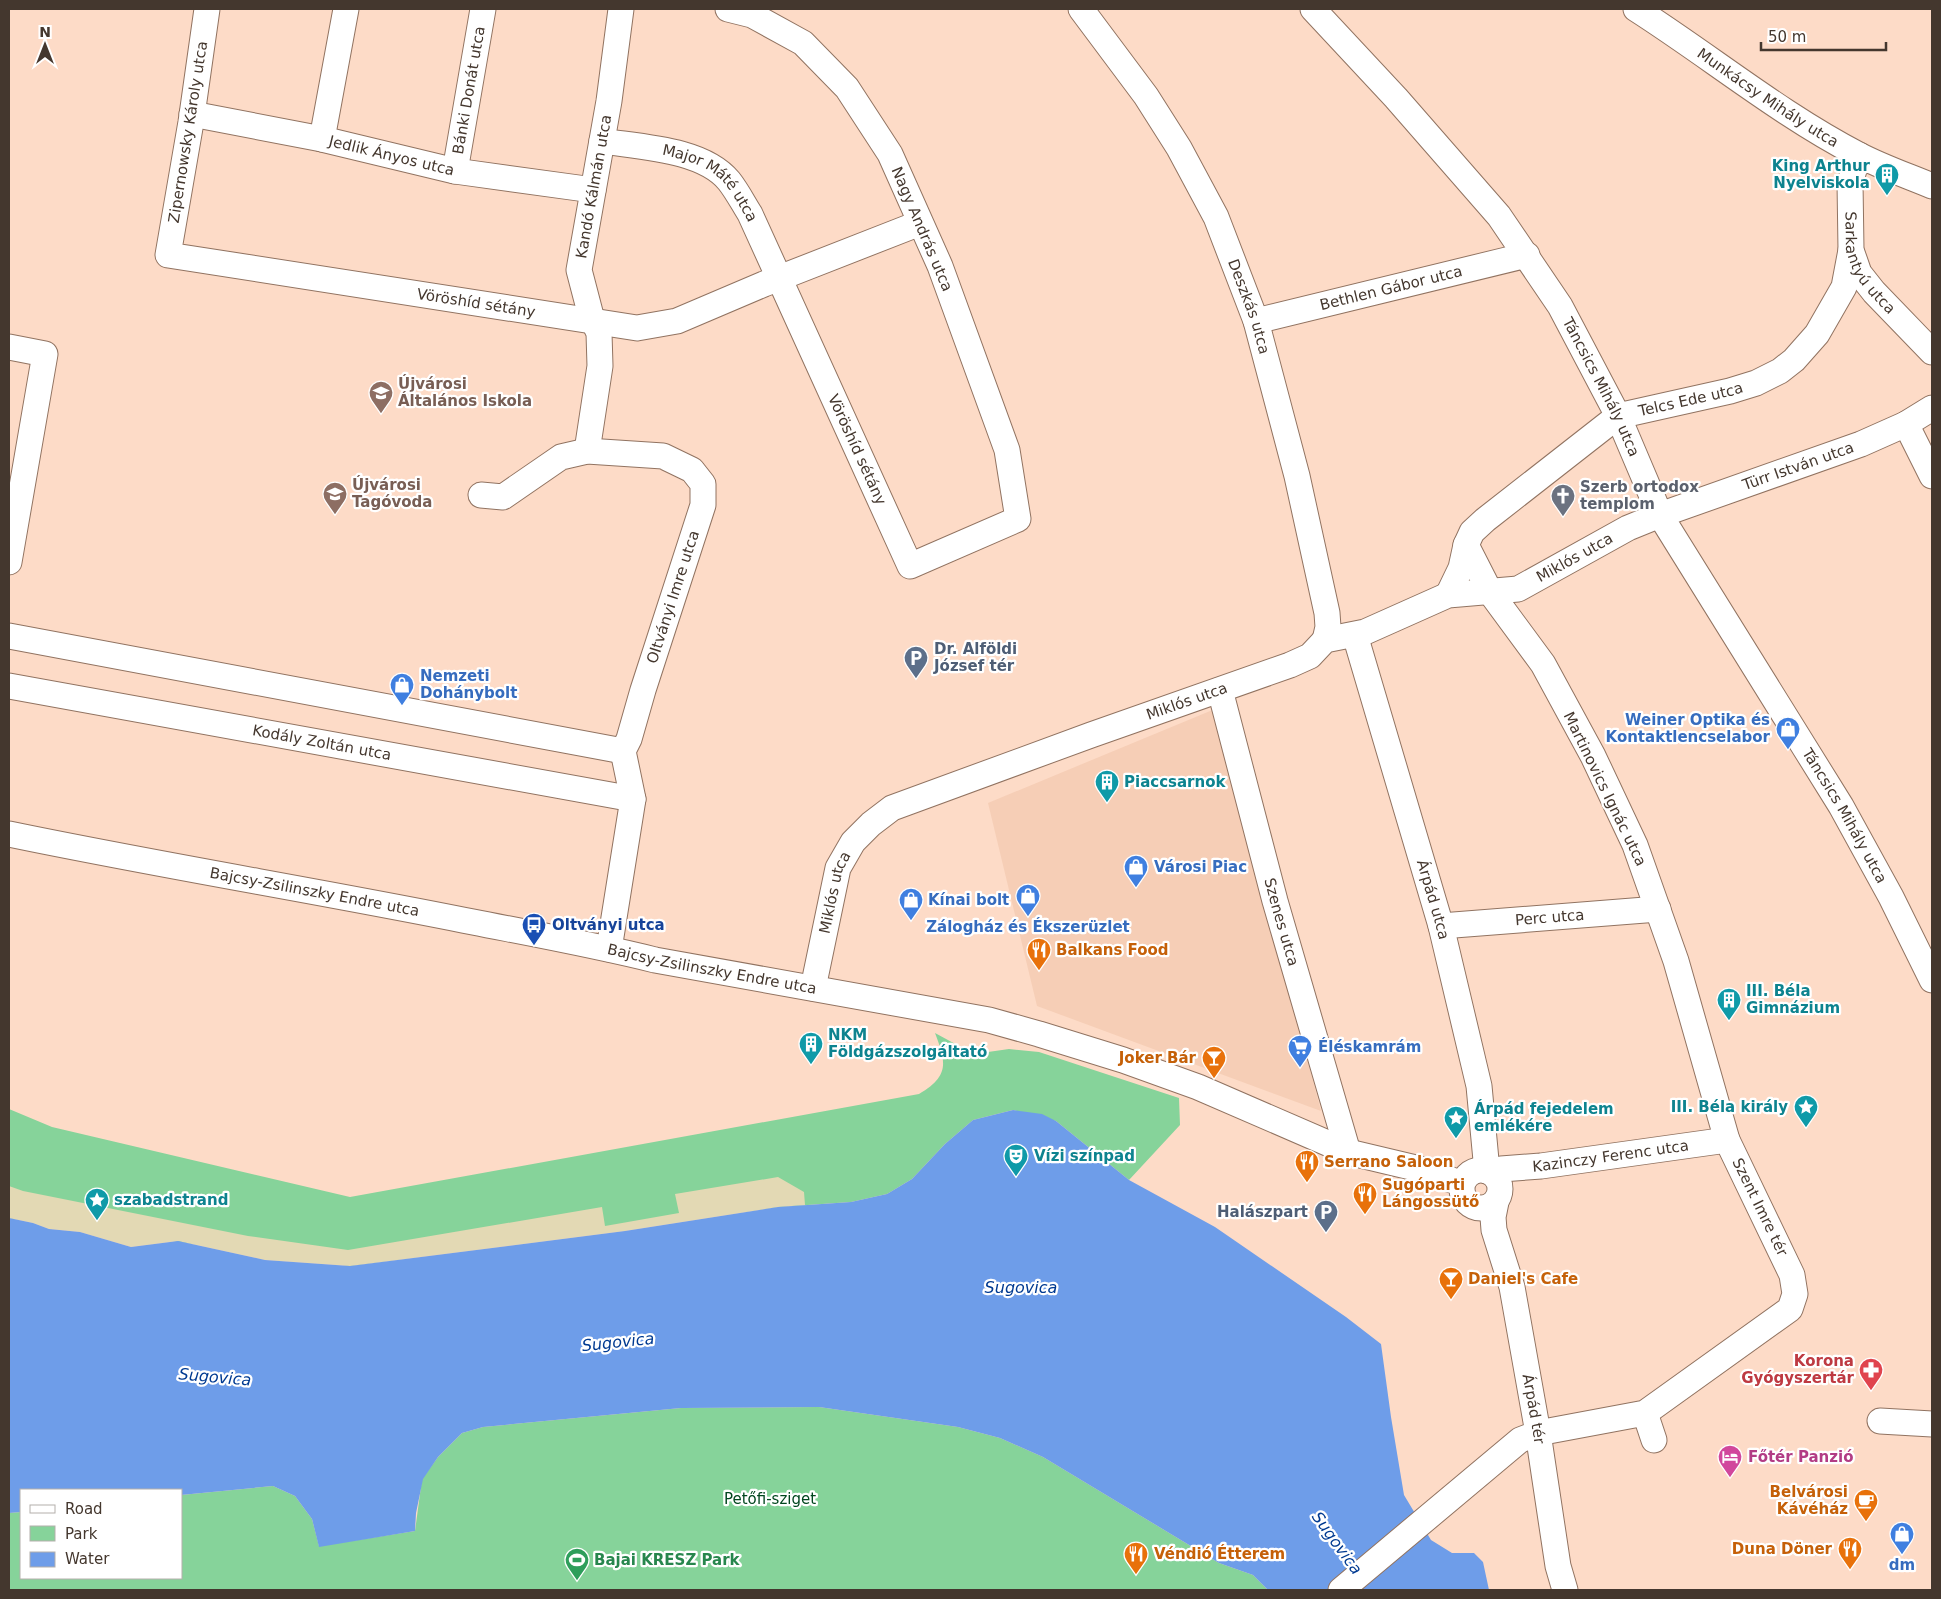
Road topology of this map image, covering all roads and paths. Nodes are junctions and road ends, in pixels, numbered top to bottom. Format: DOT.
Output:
graph roads {
  1 [pos="207,9"];
  2 [pos="346,9"];
  3 [pos="483,9"];
  4 [pos="621,9"];
  5 [pos="1081,9"];
  6 [pos="1636,9"];
  7 [pos="739,10"];
  8 [pos="1316,11"];
  9 [pos="192,114"];
  10 [pos="322,139"];
  11 [pos="602,141"];
  12 [pos="1859,155"];
  13 [pos="455,171"];
  14 [pos="1932,186"];
  15 [pos="593,190"];
  16 [pos="920,223"];
  17 [pos="1851,250"];
  18 [pos="168,255"];
  19 [pos="1527,256"];
  20 [pos="778,278"];
  21 [pos="1256,321"];
  22 [pos="594,322"];
  23 [pos="9,346"];
  24 [pos="1932,352"];
  25 [pos="1932,408"];
  26 [pos="1618,416"];
  27 [pos="1906,424"];
  28 [pos="587,451"];
  29 [pos="1932,476"];
  30 [pos="481,495"];
  31 [pos="1660,515"];
  32 [pos="1466,545"];
  33 [pos="9,562"];
  34 [pos="910,566"];
  35 [pos="1490,592"];
  36 [pos="1448,594"];
  37 [pos="1356,635"];
  38 [pos="9,636"];
  39 [pos="1324,640"];
  40 [pos="9,686"];
  41 [pos="1220,690"];
  42 [pos="623,751"];
  43 [pos="633,799"];
  44 [pos="9,834"];
  45 [pos="1658,908"];
  46 [pos="1441,926"];
  47 [pos="609,949"];
  48 [pos="1932,980"];
  49 [pos="814,988"];
  50 [pos="1727,1140"];
  51 [pos="1348,1152"];
  52 [pos="1490,1173"];
  53 [pos="1475,1199"];
  54 [pos="1645,1413"];
  55 [pos="1880,1421"];
  56 [pos="1932,1424"];
  57 [pos="1538,1433"];
  58 [pos="1654,1440"];
  59 [pos="1341,1590"];
  60 [pos="1565,1590"];
  1 -- 9 [label="street, Zipernowsky Károly utca"];
  2 -- 10 [label="street"];
  3 -- 13 [label="street, Bánki Donát utca"];
  4 -- 11 [label="street, Kandó Kálmán utca"];
  5 -- 21 [label="street, Deszkás utca"];
  6 -- 12 [label="street, Munkácsy Mihály utca"];
  7 -- 16 [label="street, Nagy András utca"];
  8 -- 19 [label="street, Táncsics Mihály utca"];
  9 -- 10 [label="street, Jedlik Ányos utca"];
  9 -- 18 [label="street, Zipernowsky Károly utca"];
  10 -- 13 [label="street, Jedlik Ányos utca"];
  11 -- 15 [label="street, Kandó Kálmán utca"];
  11 -- 20 [label="street, Major Máté utca"];
  12 -- 14 [label="street, Munkácsy Mihály utca"];
  12 -- 17 [label="street, Sarkantyú utca"];
  13 -- 15 [label="street, Jedlik Ányos utca"];
  15 -- 22 [label="street, Kandó Kálmán utca"];
  16 -- 20 [label="street, Vöröshíd sétány"];
  16 -- 34 [label="street, Nagy András utca"];
  17 -- 24 [label="street, Sarkantyú utca"];
  17 -- 26 [label="street, Telcs Ede utca"];
  18 -- 22 [label="street, Vöröshíd sétány"];
  19 -- 21 [label="street, Bethlen Gábor utca"];
  19 -- 26 [label="street, Táncsics Mihály utca"];
  20 -- 22 [label="street, Vöröshíd sétány"];
  20 -- 34 [label="street, Vöröshíd sétány"];
  21 -- 39 [label="street, Deszkás utca"];
  22 -- 28 [label="street, Kandó Kálmán utca"];
  23 -- 33 [label="street"];
  25 -- 27 [label="street, Türr István utca"];
  26 -- 31 [label="street, Táncsics Mihály utca"];
  26 -- 32 [label="street, Telcs Ede utca"];
  27 -- 29 [label="street"];
  27 -- 31 [label="street, Türr István utca"];
  28 -- 30 [label="street, Oltványi Imre utca"];
  28 -- 42 [label="street, Oltványi Imre utca"];
  31 -- 35 [label="street, Miklós utca"];
  31 -- 48 [label="street, Táncsics Mihály utca"];
  32 -- 35 [label="street, Martinovics Ignác utca"];
  32 -- 36 [label="street, Telcs Ede utca"];
  35 -- 36 [label="street, Miklós utca"];
  35 -- 45 [label="street, Martinovics Ignác utca"];
  36 -- 37 [label="street, Miklós utca"];
  37 -- 39 [label="street, Miklós utca"];
  37 -- 46 [label="street, Árpád utca"];
  38 -- 42 [label="street"];
  39 -- 41 [label="street, Miklós utca"];
  40 -- 43 [label="street, Kodály Zoltán utca"];
  41 -- 49 [label="street, Miklós utca"];
  41 -- 51 [label="street, Szenes utca"];
  42 -- 43 [label="street"];
  43 -- 47 [label="street"];
  44 -- 47 [label="street, Bajcsy-Zsilinszky Endre utca"];
  45 -- 46 [label="street, Perc utca"];
  45 -- 50 [label="street, Martinovics Ignác utca"];
  46 -- 52 [label="street, Árpád utca"];
  47 -- 49 [label="street, Bajcsy-Zsilinszky Endre utca"];
  49 -- 51 [label="street, Bajcsy-Zsilinszky Endre utca"];
  50 -- 52 [label="street, Kazinczy Ferenc utca"];
  50 -- 54 [label="street, Szent Imre tér"];
  51 -- 53 [label="street, Bajcsy-Zsilinszky Endre utca"];
  52 -- 53 [label="street"];
  52 -- 53 [label="street"];
  53 -- 57 [label="street, Árpád tér"];
  54 -- 57 [label="street"];
  54 -- 58 [label="street"];
  55 -- 56 [label="street"];
  57 -- 59 [label="street"];
  57 -- 60 [label="street, Árpád tér"];
}
